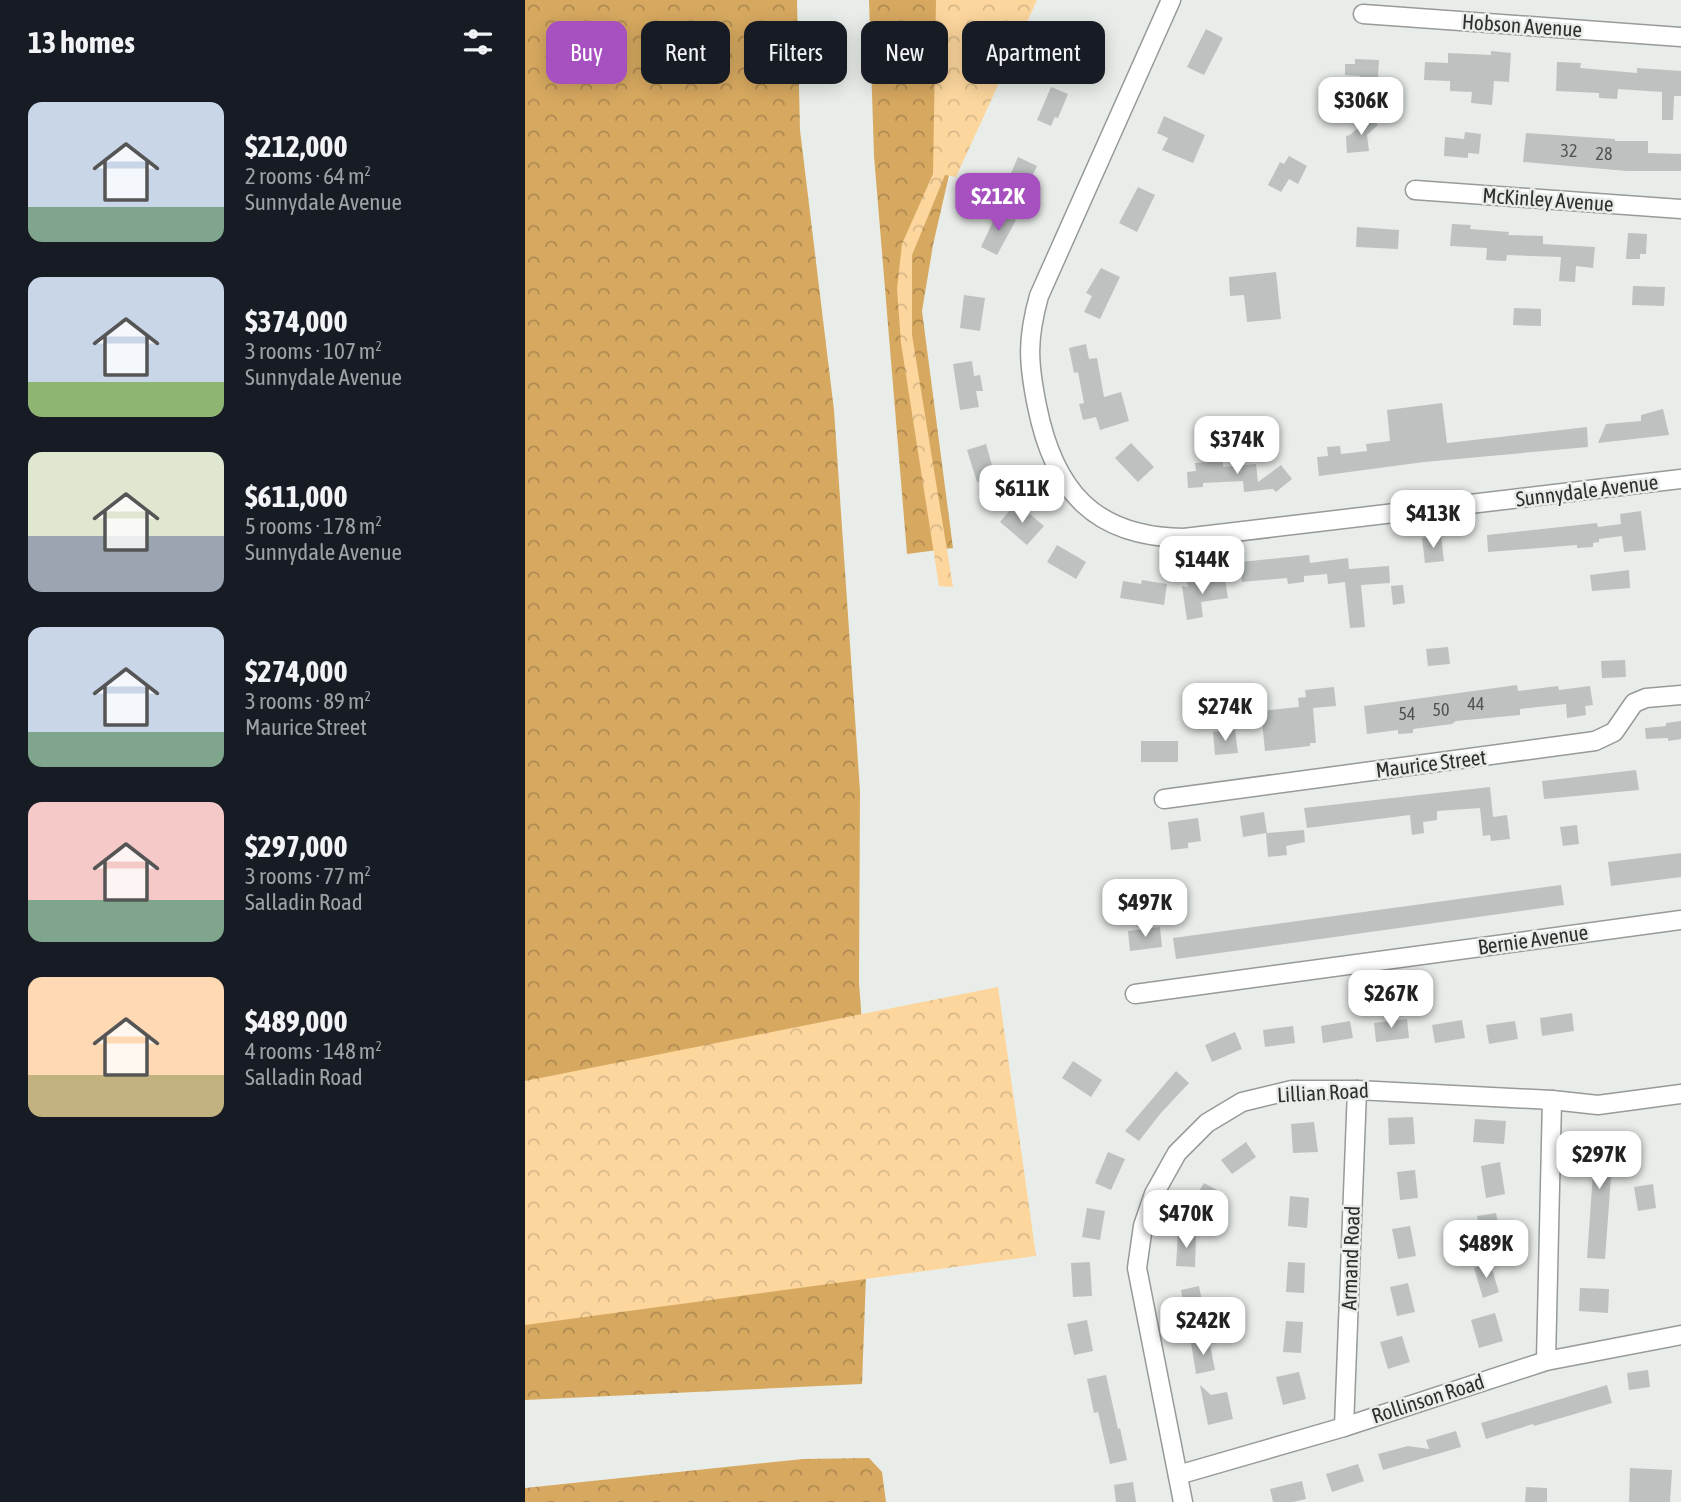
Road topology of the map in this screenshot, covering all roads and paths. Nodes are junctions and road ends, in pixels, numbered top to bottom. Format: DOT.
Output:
graph roads {
  1 [pos="1171,0"];
  2 [pos="1363,14"];
  3 [pos="1681,37"];
  4 [pos="1415,190"];
  5 [pos="1681,209"];
  6 [pos="1681,479"];
  7 [pos="1681,695"];
  8 [pos="1164,799"];
  9 [pos="1681,920"];
  10 [pos="1135,994"];
  11 [pos="1357,1090"];
  12 [pos="1681,1094"];
  13 [pos="1552,1100"];
  14 [pos="1681,1335"];
  15 [pos="1546,1361"];
  16 [pos="1344,1427"];
  17 [pos="1178,1475"];
  18 [pos="1184,1502"];
  1 -- 6 [label="street, Sunnydale Avenue"];
  2 -- 3 [label="street, Hobson Avenue"];
  4 -- 5 [label="street, McKinley Avenue"];
  7 -- 8 [label="street, Maurice Street"];
  9 -- 10 [label="street, Bernie Avenue"];
  11 -- 13 [label="street, Lillian Road"];
  11 -- 16 [label="street, Armand Road"];
  11 -- 17 [label="street, Lillian Road"];
  12 -- 13 [label="street, Lillian Road"];
  13 -- 15 [label="street"];
  14 -- 15 [label="street, Rollinson Road"];
  15 -- 16 [label="street, Rollinson Road"];
  16 -- 17 [label="street, Rollinson Road"];
  17 -- 18 [label="street, Lillian Road"];
}
